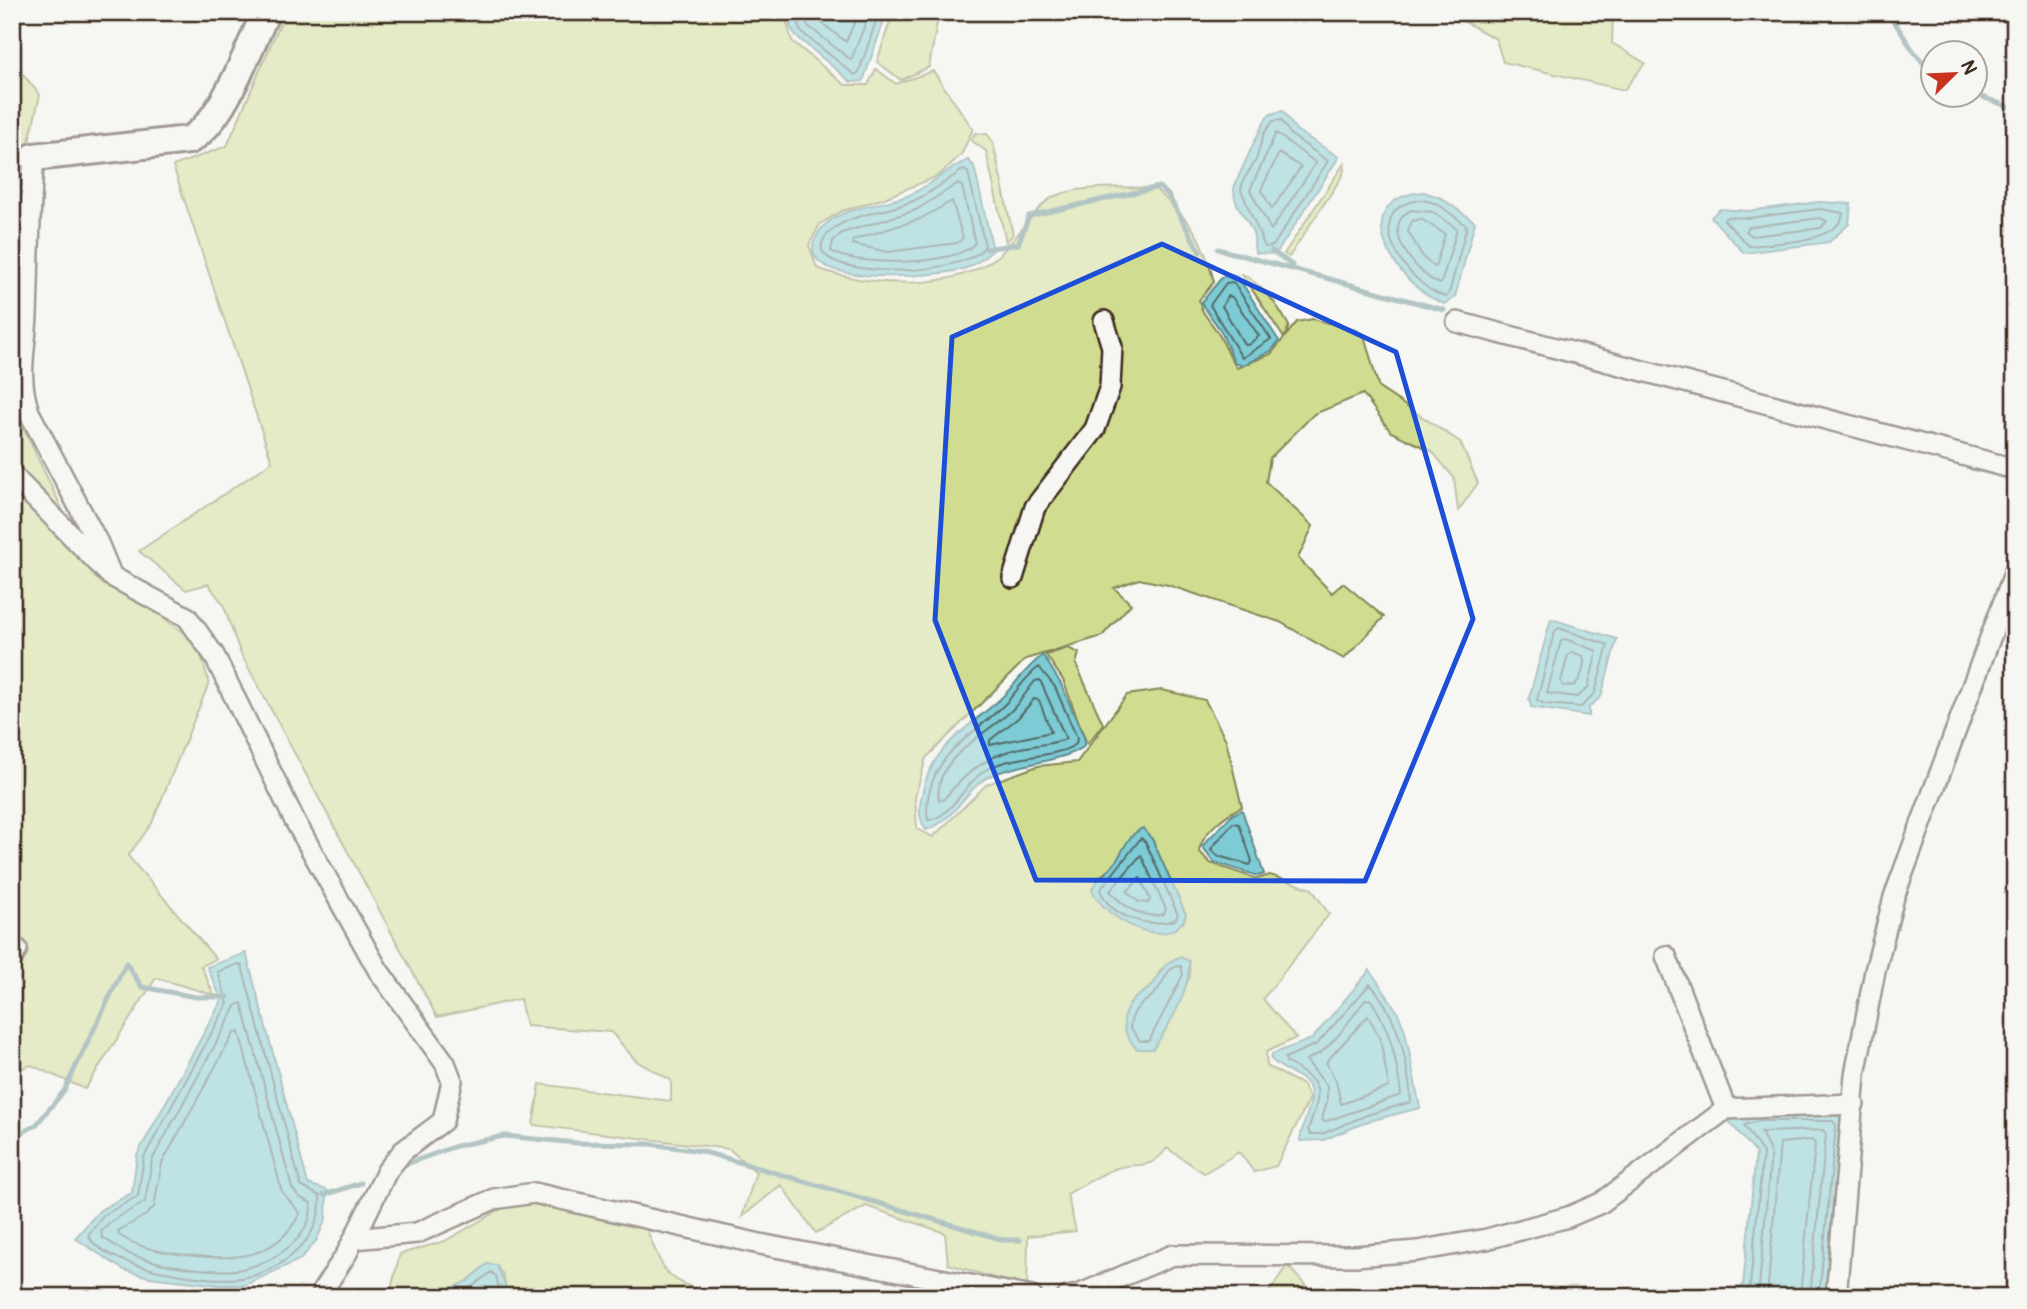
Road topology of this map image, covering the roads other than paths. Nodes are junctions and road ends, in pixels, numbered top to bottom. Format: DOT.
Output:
graph roads {
  1 [pos="266,12"];
  2 [pos="34,157"];
  3 [pos="1104,321"];
  4 [pos="1457,322"];
  5 [pos="2015,470"];
  6 [pos="12,475"];
  7 [pos="2015,571"];
  8 [pos="111,576"];
  9 [pos="1013,578"];
  10 [pos="1666,956"];
  11 [pos="1854,1104"];
  12 [pos="1726,1110"];
  13 [pos="354,1239"];
  14 [pos="317,1295"];
  15 [pos="1075,1296"];
  16 [pos="1032,1297"];
  17 [pos="1836,1297"];
  1 -- 2 [label="street"];
  2 -- 8 [label="street"];
  3 -- 9 [label="street"];
  4 -- 5 [label="street"];
  6 -- 8 [label="street"];
  7 -- 11 [label="street"];
  8 -- 13 [label="street"];
  10 -- 12 [label="street"];
  11 -- 12 [label="street"];
  11 -- 17 [label="street"];
  12 -- 15 [label="street"];
  13 -- 14 [label="street"];
  13 -- 16 [label="street"];
}
